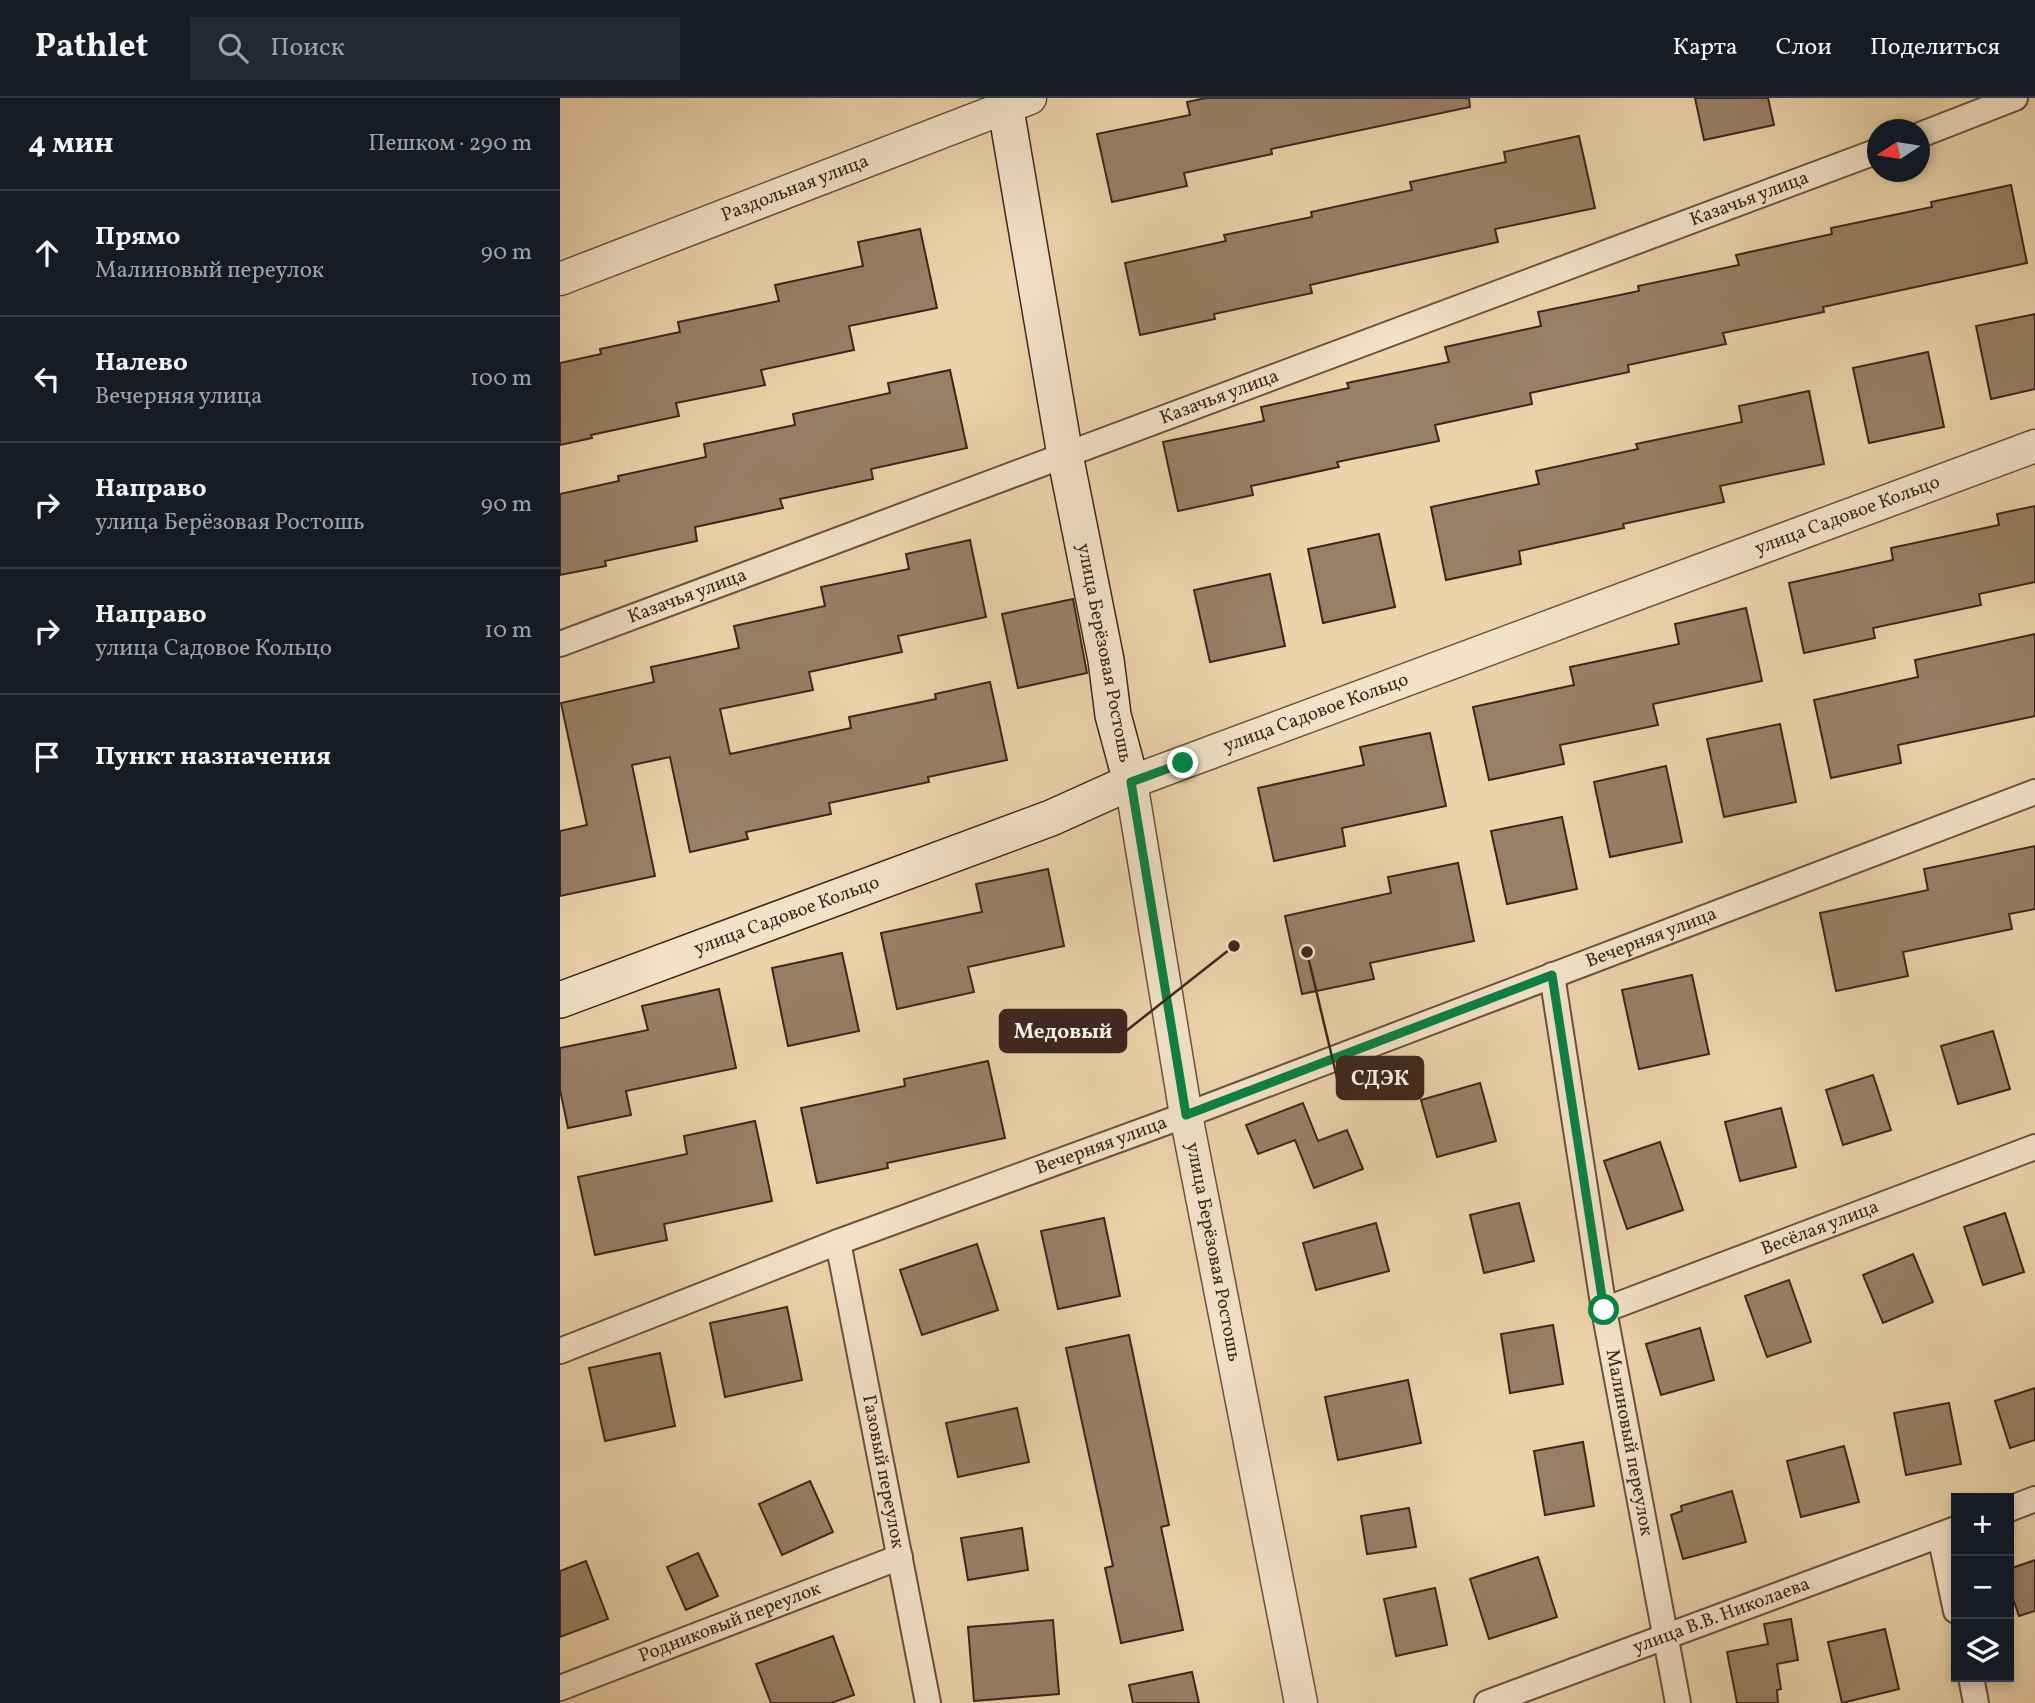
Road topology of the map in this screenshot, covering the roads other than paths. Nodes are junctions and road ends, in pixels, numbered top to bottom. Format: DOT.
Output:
graph roads {
  1 [pos="2015,98"];
  2 [pos="1013,101"];
  3 [pos="1930,131"];
  4 [pos="1867,155"];
  5 [pos="560,279"];
  6 [pos="2035,446"];
  7 [pos="1065,455"];
  8 [pos="560,644"];
  9 [pos="1131,782"];
  10 [pos="2035,792"];
  11 [pos="1552,975"];
  12 [pos="560,1000"];
  13 [pos="1186,1115"];
  14 [pos="2035,1147"];
  15 [pos="838,1242"];
  16 [pos="1604,1310"];
  17 [pos="560,1351"];
  18 [pos="2035,1499"];
  19 [pos="2014,1507"];
  20 [pos="1948,1532"];
  21 [pos="900,1557"];
  22 [pos="1951,1562"];
  23 [pos="1666,1637"];
  24 [pos="1972,1682"];
  25 [pos="560,1688"];
  26 [pos="928,1703"];
  27 [pos="1301,1703"];
  28 [pos="1488,1703"];
  29 [pos="1678,1703"];
  30 [pos="1976,1703"];
  1 -- 3 [label="street"];
  2 -- 5 [label="street, Раздольная улица"];
  2 -- 7 [label="main road, улица Берёзовая Ростошь"];
  4 -- 7 [label="street, Казачья улица"];
  6 -- 9 [label="street, улица Садовое Кольцо"];
  7 -- 8 [label="street, Казачья улица"];
  7 -- 9 [label="main road, улица Берёзовая Ростошь"];
  9 -- 12 [label="main road, улица Садовое Кольцо"];
  9 -- 13 [label="street, улица Берёзовая Ростошь"];
  10 -- 11 [label="street, Вечерняя улица"];
  11 -- 13 [label="street, Вечерняя улица"];
  11 -- 16 [label="street, Малиновый переулок"];
  13 -- 15 [label="street, Вечерняя улица"];
  13 -- 27 [label="street, улица Берёзовая Ростошь"];
  14 -- 16 [label="street, Весёлая улица"];
  15 -- 17 [label="street, Вечерняя улица"];
  15 -- 21 [label="street, Газовый переулок"];
  16 -- 23 [label="street, Малиновый переулок"];
  18 -- 19 [label="street"];
  20 -- 22 [label="street"];
  20 -- 23 [label="street, улица В.В. Николаева"];
  21 -- 25 [label="street, Родниковый переулок"];
  21 -- 26 [label="street, Газовый переулок"];
  23 -- 28 [label="street, улица В.В. Николаева"];
  23 -- 29 [label="street, Малиновый переулок"];
  24 -- 30 [label="street"];
}
